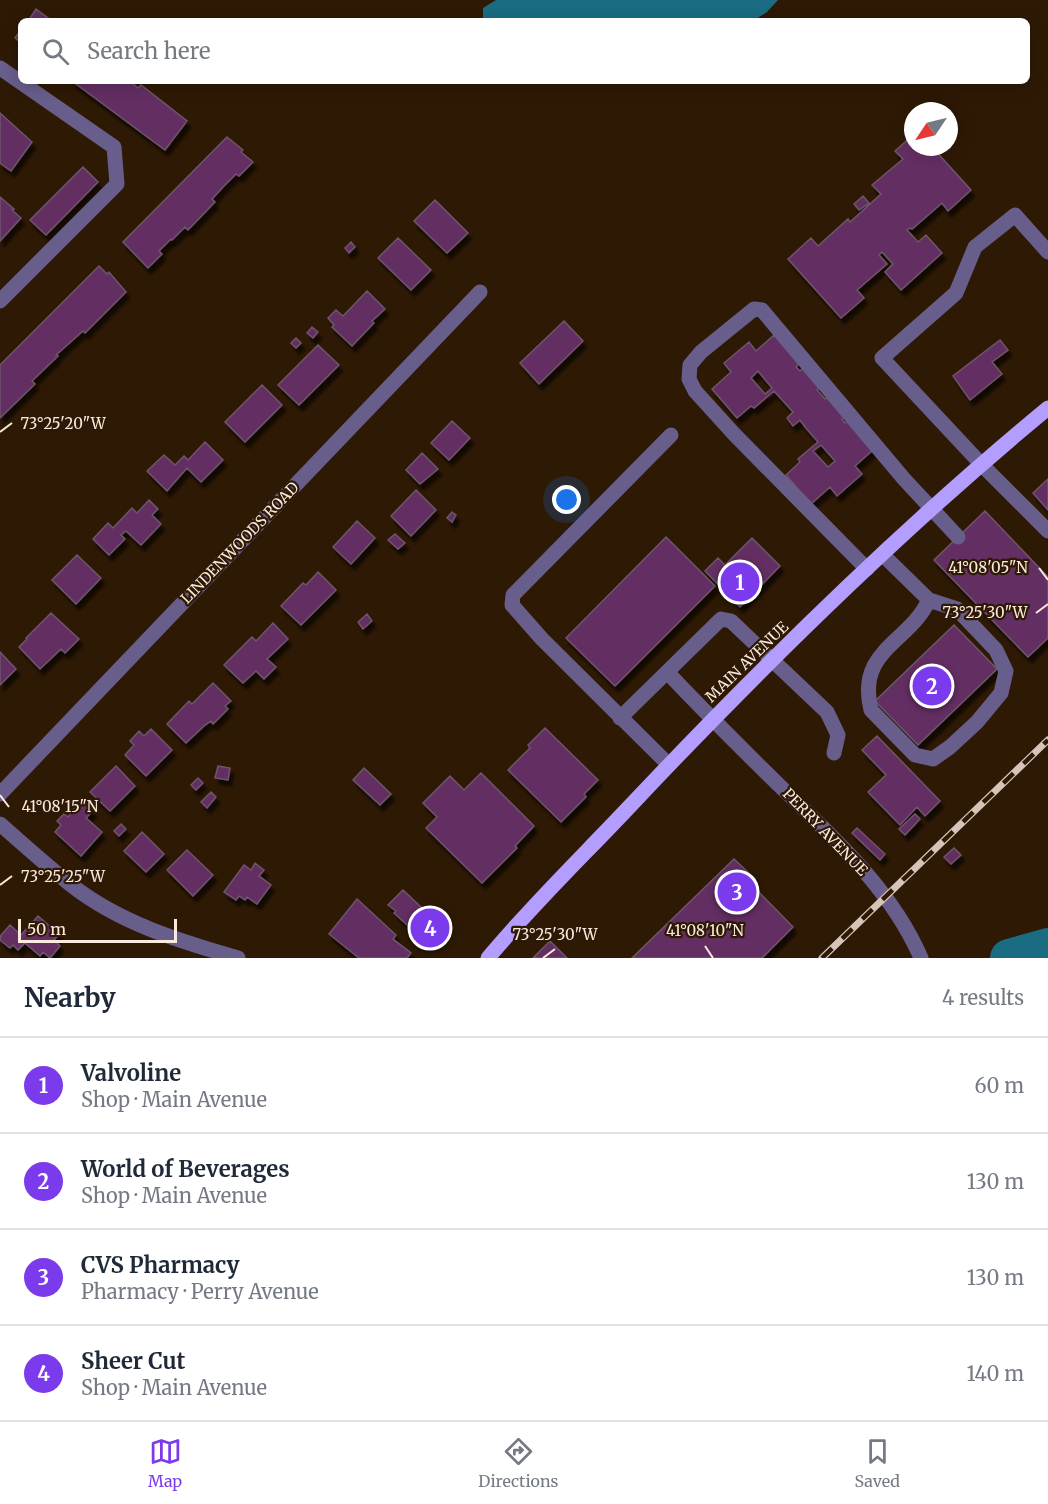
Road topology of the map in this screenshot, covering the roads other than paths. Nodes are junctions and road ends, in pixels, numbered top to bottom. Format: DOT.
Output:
graph roads {
  1 [pos="0,68"];
  2 [pos="18,80"];
  3 [pos="23,84"];
  4 [pos="1048,252"];
  5 [pos="480,292"];
  6 [pos="0,301"];
  7 [pos="1048,408"];
  8 [pos="671,435"];
  9 [pos="982,465"];
  10 [pos="932,510"];
  11 [pos="1048,531"];
  12 [pos="958,537"];
  13 [pos="883,555"];
  14 [pos="867,569"];
  15 [pos="929,600"];
  16 [pos="773,661"];
  17 [pos="667,672"];
  18 [pos="620,718"];
  19 [pos="713,720"];
  20 [pos="834,753"];
  21 [pos="669,765"];
  22 [pos="0,794"];
  23 [pos="0,824"];
  24 [pos="920,955"];
  25 [pos="238,958"];
  26 [pos="488,958"];
  1 -- 2 [label="street"];
  3 -- 6 [label="street"];
  4 -- 9 [label="street"];
  5 -- 22 [label="street, LINDENWOODS ROAD"];
  7 -- 9 [label="main road, MAIN AVENUE"];
  8 -- 18 [label="street"];
  9 -- 10 [label="main road, MAIN AVENUE"];
  9 -- 11 [label="street"];
  10 -- 12 [label="street"];
  10 -- 13 [label="main road, MAIN AVENUE"];
  10 -- 14 [label="street"];
  13 -- 14 [label="main road, MAIN AVENUE"];
  13 -- 15 [label="street"];
  14 -- 16 [label="main road, MAIN AVENUE"];
  15 -- 15 [label="street"];
  16 -- 17 [label="street"];
  16 -- 19 [label="main road, MAIN AVENUE"];
  16 -- 20 [label="street"];
  17 -- 18 [label="street"];
  17 -- 19 [label="street, PERRY AVENUE"];
  18 -- 21 [label="street"];
  19 -- 21 [label="main road, MAIN AVENUE"];
  19 -- 24 [label="street, PERRY AVENUE"];
  21 -- 26 [label="main road, MAIN AVENUE"];
  23 -- 25 [label="street"];
}
